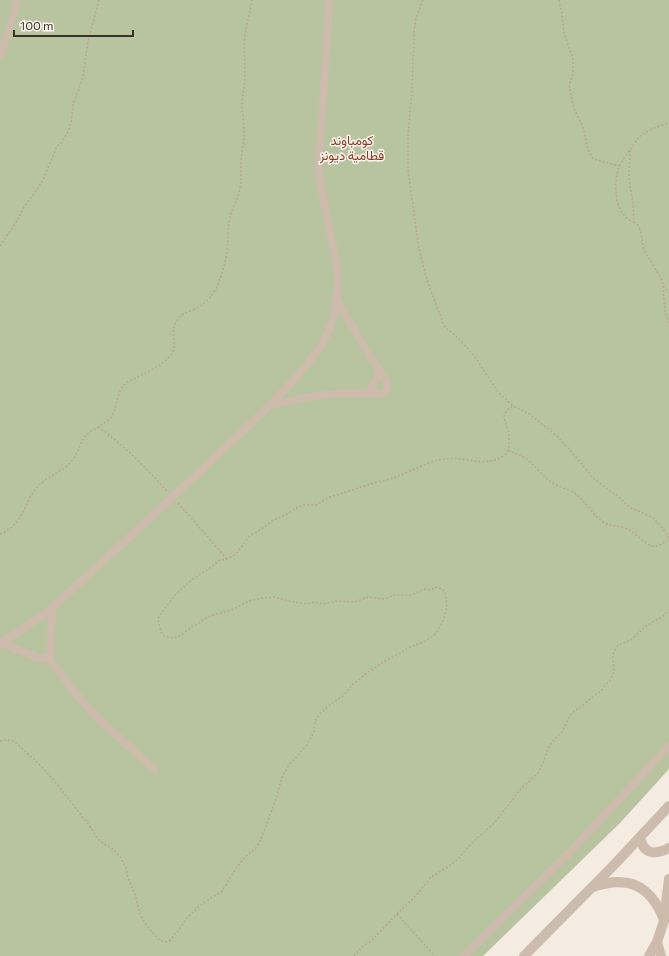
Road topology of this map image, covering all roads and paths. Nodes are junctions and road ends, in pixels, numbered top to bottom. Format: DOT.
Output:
graph roads {
  1 [pos="17,0"];
  2 [pos="99,0"];
  3 [pos="252,0"];
  4 [pos="329,0"];
  5 [pos="423,0"];
  6 [pos="559,0"];
  7 [pos="0,57"];
  8 [pos="669,123"];
  9 [pos="630,150"];
  10 [pos="619,166"];
  11 [pos="634,222"];
  12 [pos="0,246"];
  13 [pos="663,285"];
  14 [pos="669,293"];
  15 [pos="337,300"];
  16 [pos="669,324"];
  17 [pos="380,373"];
  18 [pos="368,393"];
  19 [pos="271,404"];
  20 [pos="513,406"];
  21 [pos="98,427"];
  22 [pos="508,450"];
  23 [pos="173,497"];
  24 [pos="0,534"];
  25 [pos="669,539"];
  26 [pos="227,559"];
  27 [pos="52,608"];
  28 [pos="669,610"];
  29 [pos="0,643"];
  30 [pos="50,660"];
  31 [pos="0,742"];
  32 [pos="669,746"];
  33 [pos="154,769"];
  34 [pos="669,806"];
  35 [pos="640,838"];
  36 [pos="669,848"];
  37 [pos="669,879"];
  38 [pos="592,887"];
  39 [pos="397,914"];
  40 [pos="664,920"];
  41 [pos="657,942"];
  42 [pos="354,956"];
  43 [pos="435,956"];
  44 [pos="464,956"];
  45 [pos="524,956"];
  46 [pos="649,956"];
  47 [pos="661,956"];
  1 -- 7 [label="street"];
  2 -- 12 [label="path"];
  3 -- 21 [label="path"];
  4 -- 15 [label="street"];
  5 -- 20 [label="path"];
  6 -- 10 [label="path"];
  8 -- 9 [label="path"];
  9 -- 10 [label="path"];
  9 -- 11 [label="path"];
  10 -- 11 [label="path"];
  11 -- 13 [label="path"];
  13 -- 14 [label="path"];
  13 -- 16 [label="path"];
  15 -- 17 [label="street"];
  15 -- 19 [label="street"];
  17 -- 18 [label="street"];
  17 -- 18 [label="street"];
  18 -- 19 [label="street"];
  19 -- 23 [label="street"];
  20 -- 22 [label="path"];
  20 -- 25 [label="path"];
  21 -- 23 [label="path"];
  21 -- 24 [label="path"];
  22 -- 25 [label="path"];
  22 -- 26 [label="path"];
  23 -- 26 [label="path"];
  23 -- 27 [label="street"];
  26 -- 31 [label="path"];
  27 -- 29 [label="street"];
  27 -- 30 [label="street"];
  28 -- 39 [label="path"];
  29 -- 30 [label="street"];
  30 -- 33 [label="street"];
  32 -- 44 [label="street"];
  34 -- 35 [label="street"];
  35 -- 36 [label="street"];
  35 -- 38 [label="street"];
  37 -- 40 [label="street"];
  38 -- 40 [label="street"];
  38 -- 45 [label="street"];
  39 -- 42 [label="path"];
  39 -- 43 [label="path"];
  40 -- 41 [label="street"];
  41 -- 46 [label="street"];
  41 -- 47 [label="street"];
}
